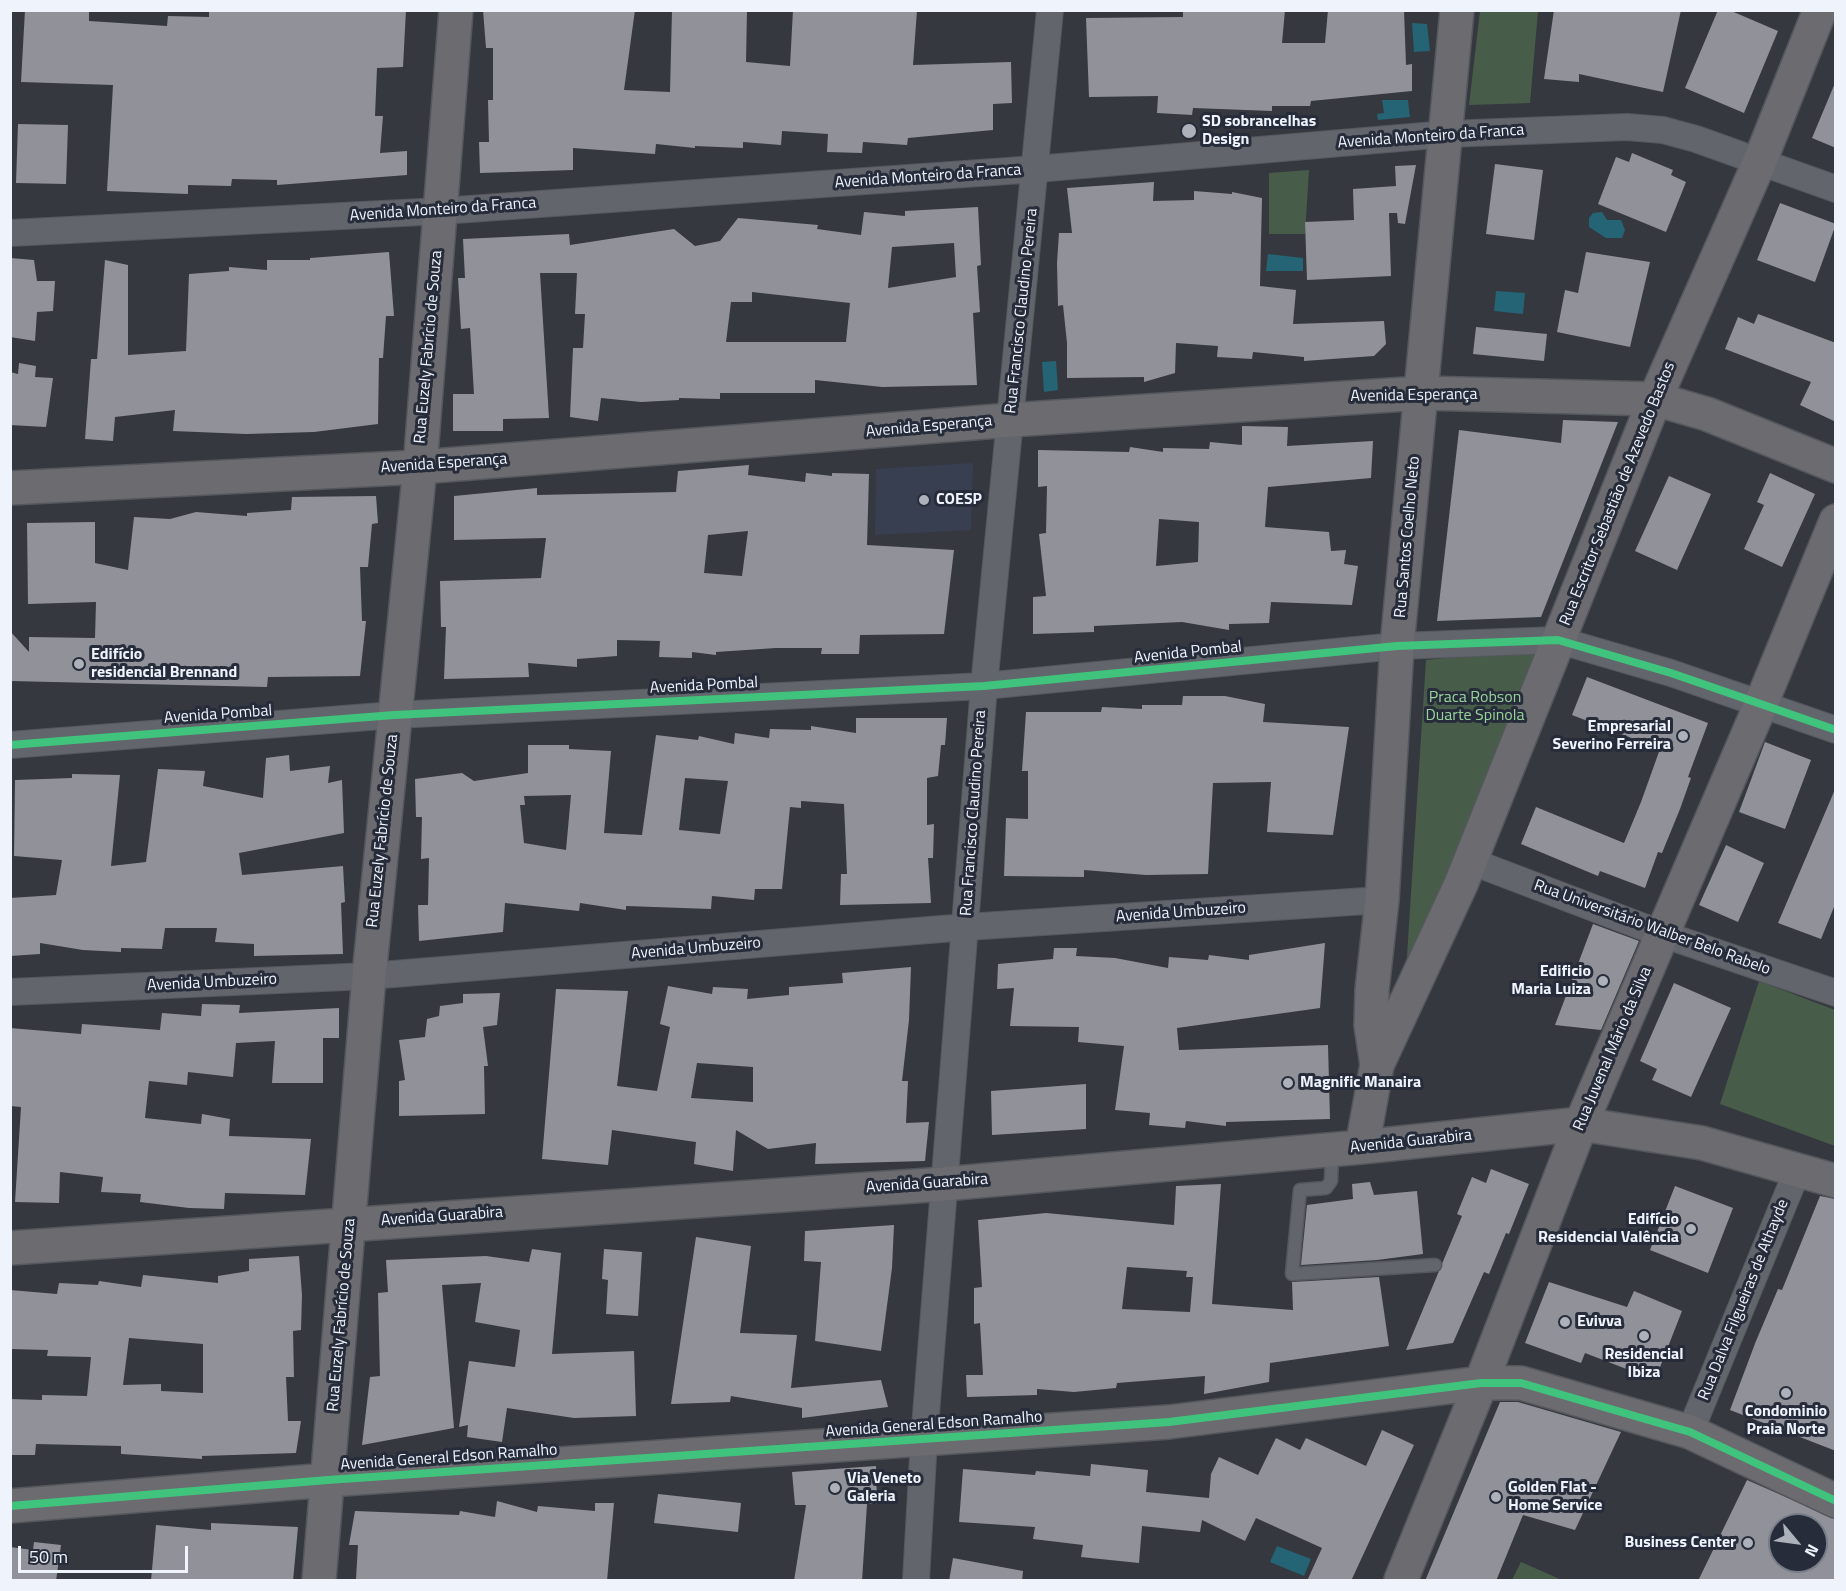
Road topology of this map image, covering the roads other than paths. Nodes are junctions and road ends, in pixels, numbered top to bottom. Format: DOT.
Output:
graph roads {
  1 [pos="456,10"];
  2 [pos="1050,10"];
  3 [pos="1457,10"];
  4 [pos="1820,10"];
  5 [pos="1447,134"];
  6 [pos="1761,160"];
  7 [pos="1036,169"];
  8 [pos="1836,189"];
  9 [pos="441,211"];
  10 [pos="10,233"];
  11 [pos="1422,393"];
  12 [pos="1655,399"];
  13 [pos="1011,420"];
  14 [pos="1836,466"];
  15 [pos="420,467"];
  16 [pos="10,488"];
  17 [pos="1836,521"];
  18 [pos="1558,640"];
  19 [pos="1397,646"];
  20 [pos="984,686"];
  21 [pos="1761,704"];
  22 [pos="394,715"];
  23 [pos="1836,730"];
  24 [pos="10,745"];
  25 [pos="1470,861"];
  26 [pos="1382,900"];
  27 [pos="966,927"];
  28 [pos="1662,934"];
  29 [pos="369,976"];
  30 [pos="10,992"];
  31 [pos="1836,993"];
  32 [pos="1377,1065"];
  33 [pos="1581,1124"];
  34 [pos="1347,1149"];
  35 [pos="1798,1169"];
  36 [pos="1836,1181"];
  37 [pos="944,1184"];
  38 [pos="350,1223"];
  39 [pos="10,1248"];
  40 [pos="1435,1265"];
  41 [pos="1481,1383"];
  42 [pos="1690,1432"];
  43 [pos="924,1439"];
  44 [pos="328,1480"];
  45 [pos="1836,1501"];
  46 [pos="10,1506"];
  47 [pos="320,1581"];
  48 [pos="916,1581"];
  49 [pos="1401,1581"];
  1 -- 9 [label="main road, Rua Euzely Fabrício de Souza"];
  2 -- 7 [label="street, Rua Francisco Claudino Pereira"];
  3 -- 5 [label="main road, Rua Santos Coelho Neto"];
  4 -- 6 [label="main road, Rua Escritor Sebastião de Azevedo Bastos"];
  5 -- 6 [label="street, Avenida Monteiro da Franca"];
  5 -- 7 [label="street, Avenida Monteiro da Franca"];
  5 -- 11 [label="main road, Rua Santos Coelho Neto"];
  6 -- 8 [label="street, Avenida Monteiro da Franca"];
  6 -- 12 [label="main road, Rua Escritor Sebastião de Azevedo Bastos"];
  7 -- 9 [label="street, Avenida Monteiro da Franca"];
  7 -- 13 [label="street, Rua Francisco Claudino Pereira"];
  9 -- 10 [label="street, Avenida Monteiro da Franca"];
  9 -- 15 [label="main road, Rua Euzely Fabrício de Souza"];
  11 -- 12 [label="main road, Avenida Esperança"];
  11 -- 13 [label="main road, Avenida Esperança"];
  11 -- 19 [label="main road, Rua Santos Coelho Neto"];
  12 -- 14 [label="main road, Avenida Esperança"];
  12 -- 18 [label="main road, Rua Escritor Sebastião de Azevedo Bastos"];
  13 -- 15 [label="main road, Avenida Esperança"];
  13 -- 20 [label="street, Rua Francisco Claudino Pereira"];
  15 -- 16 [label="main road, Avenida Esperança"];
  15 -- 22 [label="main road, Rua Euzely Fabrício de Souza"];
  17 -- 21 [label="main road, Rua Juvenal Mário da Silva"];
  18 -- 19 [label="street, Avenida Pombal"];
  18 -- 21 [label="street, Avenida Pombal"];
  18 -- 25 [label="main road, Rua Escritor Sebastião de Azevedo Bastos"];
  19 -- 20 [label="street, Avenida Pombal"];
  19 -- 26 [label="main road, Rua Santos Coelho Neto"];
  20 -- 22 [label="street, Avenida Pombal"];
  20 -- 27 [label="street, Rua Francisco Claudino Pereira"];
  21 -- 23 [label="street, Avenida Pombal"];
  21 -- 28 [label="main road, Rua Juvenal Mário da Silva"];
  22 -- 24 [label="street, Avenida Pombal"];
  22 -- 29 [label="main road, Rua Euzely Fabrício de Souza"];
  25 -- 28 [label="street, Rua Universitário Walber Belo Rabelo"];
  25 -- 32 [label="main road, Rua Escritor Sebastião de Azevedo Bastos"];
  26 -- 27 [label="street, Avenida Umbuzeiro"];
  26 -- 32 [label="main road, Rua Santos Coelho Neto"];
  27 -- 29 [label="street, Avenida Umbuzeiro"];
  27 -- 37 [label="street, Rua Francisco Claudino Pereira"];
  28 -- 31 [label="street, Rua Universitário Walber Belo Rabelo"];
  28 -- 33 [label="main road, Rua Juvenal Mário da Silva"];
  29 -- 30 [label="street, Avenida Umbuzeiro"];
  29 -- 38 [label="main road, Rua Euzely Fabrício de Souza"];
  32 -- 34 [label="main road, Rua Escritor Sebastião de Azevedo Bastos"];
  33 -- 34 [label="main road, Avenida Guarabira"];
  33 -- 35 [label="main road, Avenida Guarabira"];
  33 -- 41 [label="main road, Rua Juvenal Mário da Silva"];
  34 -- 37 [label="main road, Avenida Guarabira"];
  34 -- 40 [label="lane"];
  35 -- 36 [label="main road, Avenida Guarabira"];
  35 -- 42 [label="street, Rua Dalva Filgueiras de Athayde"];
  37 -- 38 [label="main road, Avenida Guarabira"];
  37 -- 43 [label="street, Rua Francisco Claudino Pereira"];
  38 -- 39 [label="main road, Avenida Guarabira"];
  38 -- 44 [label="main road, Rua Euzely Fabrício de Souza"];
  41 -- 42 [label="main road, Avenida General Edson Ramalho"];
  41 -- 43 [label="main road, Avenida General Edson Ramalho"];
  41 -- 49 [label="main road, Rua Juvenal Mário da Silva"];
  42 -- 45 [label="main road, Avenida General Edson Ramalho"];
  43 -- 44 [label="main road, Avenida General Edson Ramalho"];
  43 -- 48 [label="street, Rua Francisco Claudino Pereira"];
  44 -- 46 [label="main road, Avenida General Edson Ramalho"];
  44 -- 47 [label="main road, Rua Euzely Fabrício de Souza"];
}
